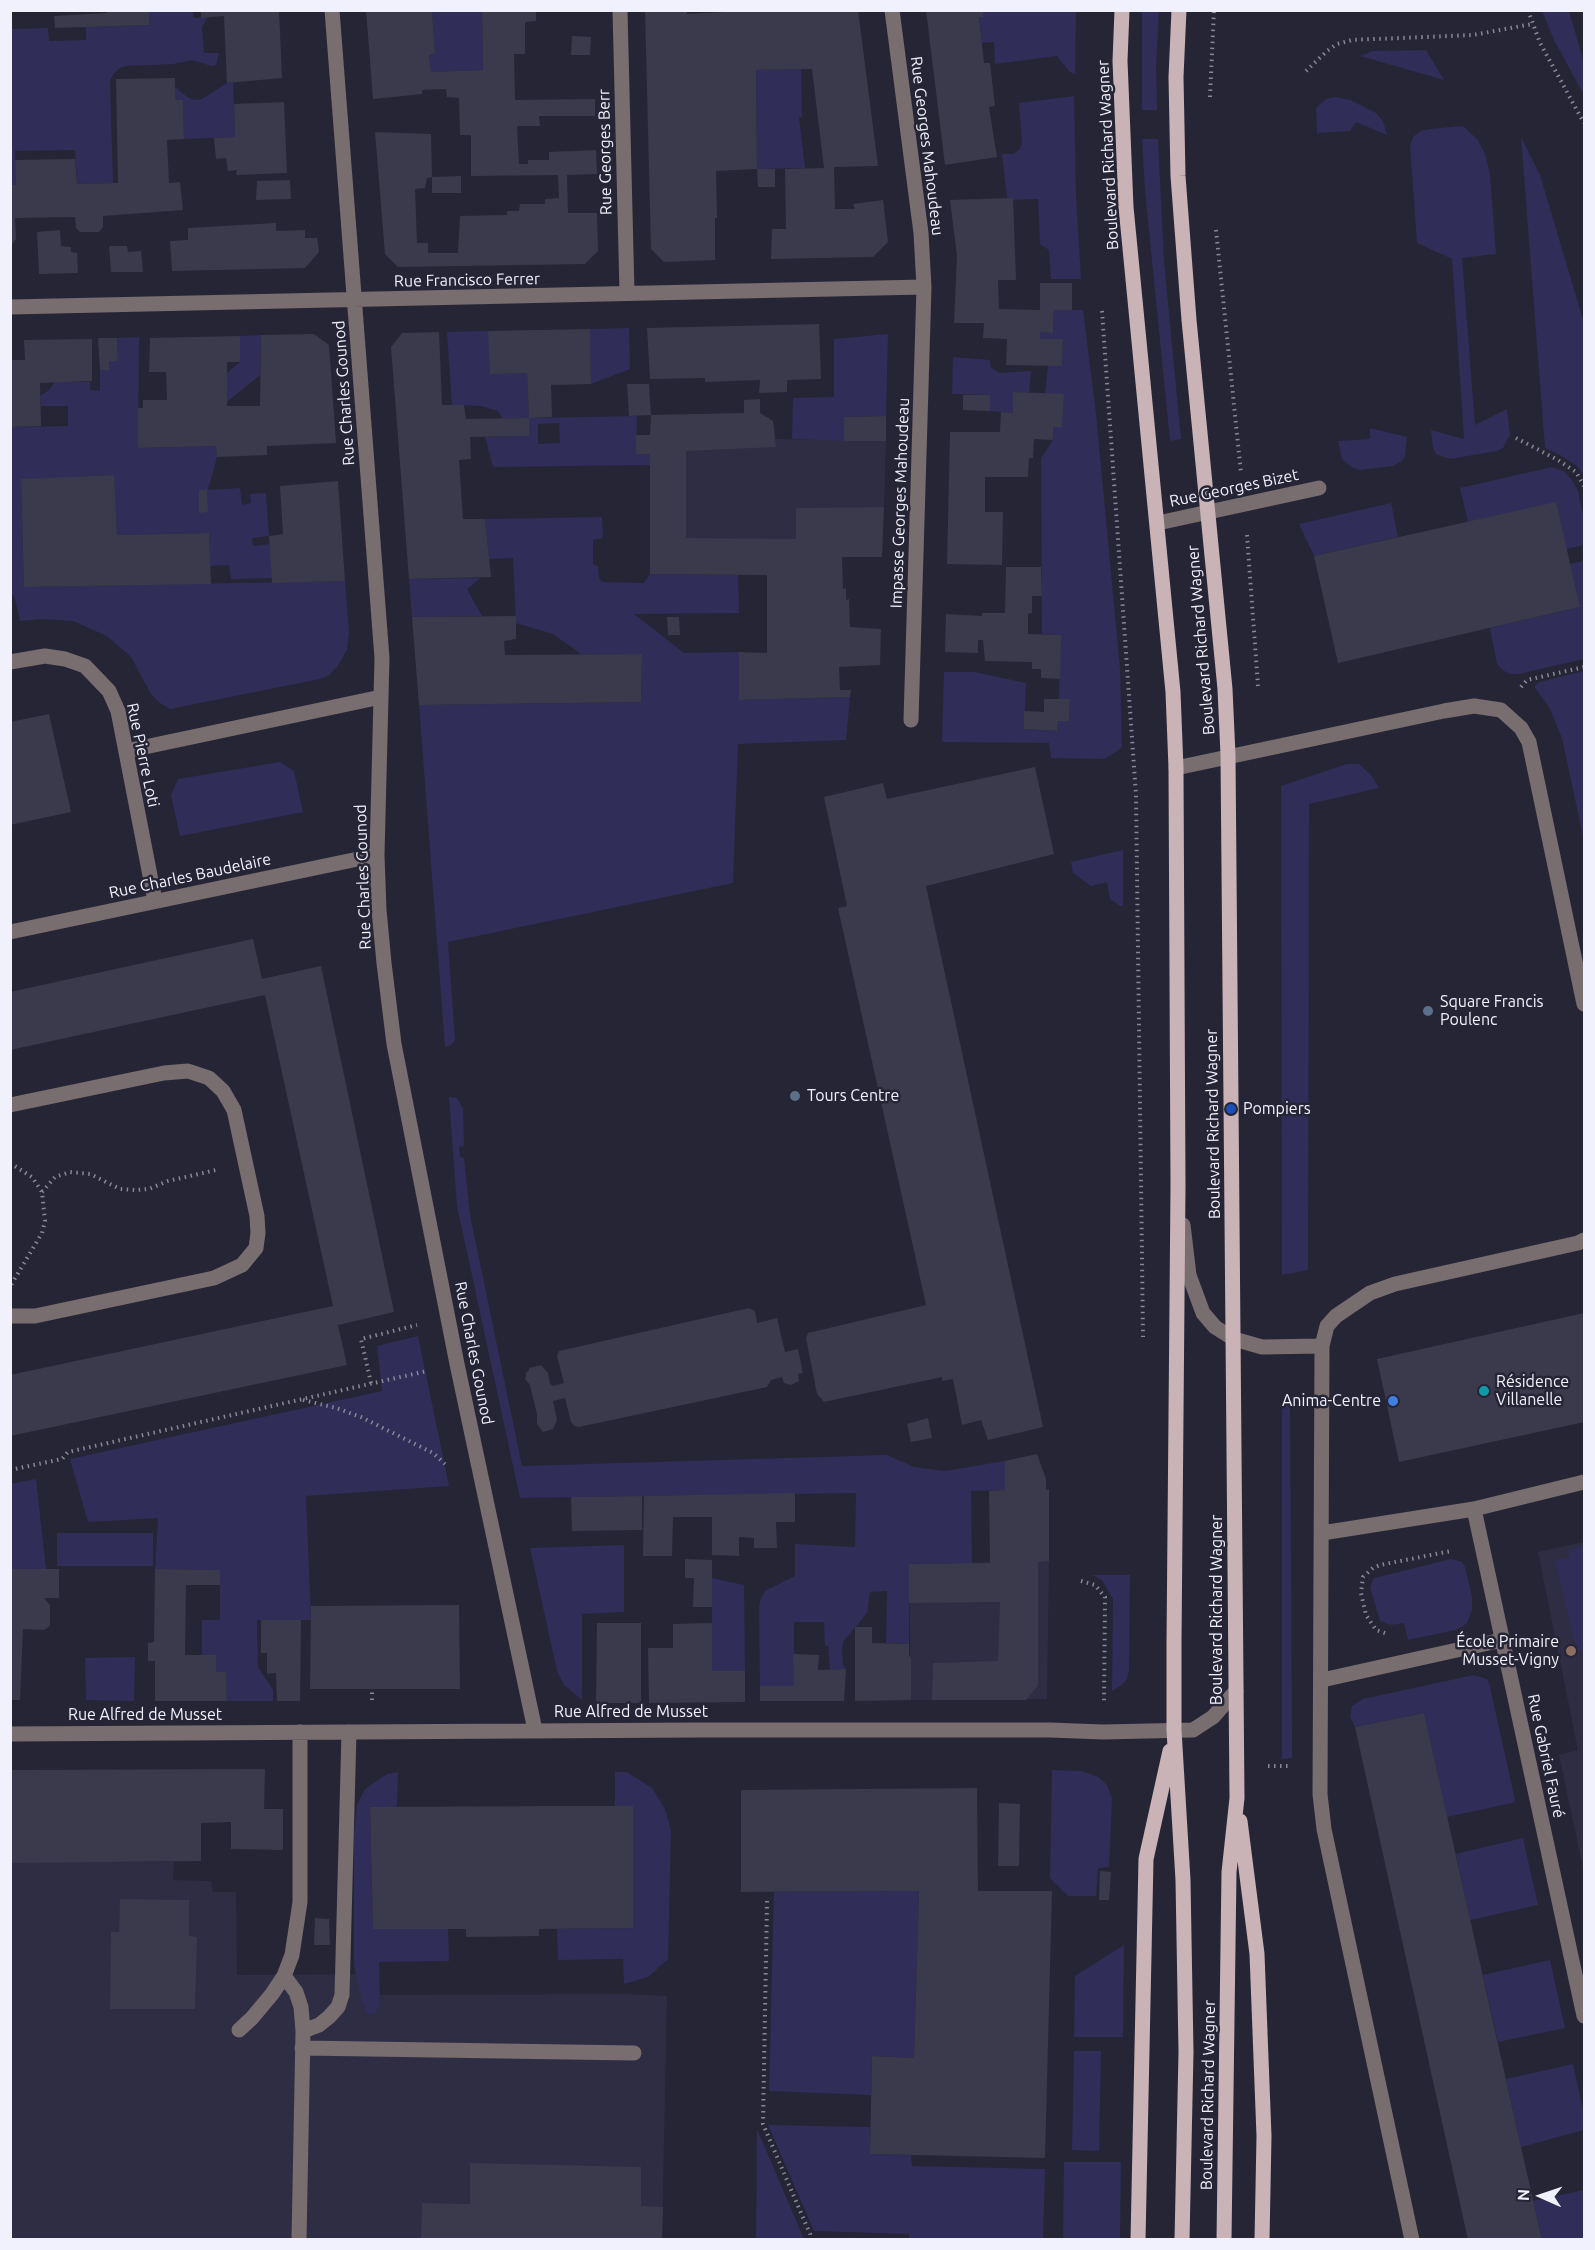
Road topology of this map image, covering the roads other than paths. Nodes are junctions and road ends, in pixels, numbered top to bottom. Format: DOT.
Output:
graph roads {
  1 [pos="332,10"];
  2 [pos="620,10"];
  3 [pos="892,10"];
  4 [pos="1122,10"];
  5 [pos="1179,10"];
  6 [pos="924,287"];
  7 [pos="627,293"];
  8 [pos="355,301"];
  9 [pos="10,307"];
  10 [pos="1319,488"];
  11 [pos="1208,511"];
  12 [pos="1158,523"];
  13 [pos="10,662"];
  14 [pos="381,697"];
  15 [pos="911,720"];
  16 [pos="126,751"];
  17 [pos="1228,756"];
  18 [pos="1176,768"];
  19 [pos="377,855"];
  20 [pos="155,901"];
  21 [pos="10,932"];
  22 [pos="1584,1004"];
  23 [pos="10,1106"];
  24 [pos="1178,1186"];
  25 [pos="1584,1240"];
  26 [pos="10,1316"];
  27 [pos="1234,1340"];
  28 [pos="1322,1346"];
  29 [pos="1584,1482"];
  30 [pos="1474,1509"];
  31 [pos="1322,1533"];
  32 [pos="1502,1640"];
  33 [pos="1322,1680"];
  34 [pos="1236,1691"];
  35 [pos="535,1730"];
  36 [pos="1174,1730"];
  37 [pos="300,1732"];
  38 [pos="349,1732"];
  39 [pos="10,1734"];
  40 [pos="1237,1798"];
  41 [pos="284,1976"];
  42 [pos="1584,2016"];
  43 [pos="239,2030"];
  44 [pos="303,2031"];
  45 [pos="302,2048"];
  46 [pos="633,2053"];
  47 [pos="299,2240"];
  48 [pos="1138,2240"];
  49 [pos="1182,2240"];
  50 [pos="1224,2240"];
  51 [pos="1262,2240"];
  52 [pos="1412,2240"];
  1 -- 8 [label="street, Rue Charles Gounod"];
  2 -- 7 [label="street, Rue Georges Berr"];
  3 -- 6 [label="street, Rue Georges Mahoudeau"];
  4 -- 12 [label="main road, Boulevard Richard Wagner"];
  5 -- 11 [label="main road, Boulevard Richard Wagner"];
  6 -- 7 [label="street, Rue Francisco Ferrer"];
  6 -- 15 [label="street, Impasse Georges Mahoudeau"];
  7 -- 8 [label="street, Rue Francisco Ferrer"];
  8 -- 9 [label="street, Rue Francisco Ferrer"];
  8 -- 14 [label="street, Rue Charles Gounod"];
  10 -- 11 [label="street, Rue Georges Bizet"];
  11 -- 12 [label="street, Rue Georges Bizet"];
  11 -- 17 [label="main road, Boulevard Richard Wagner"];
  12 -- 18 [label="main road, Boulevard Richard Wagner"];
  13 -- 16 [label="street, Rue Pierre Loti"];
  14 -- 16 [label="street"];
  14 -- 19 [label="street, Rue Charles Gounod"];
  16 -- 20 [label="street, Rue Pierre Loti"];
  17 -- 18 [label="street"];
  17 -- 22 [label="street"];
  17 -- 27 [label="main road, Boulevard Richard Wagner"];
  18 -- 24 [label="main road, Boulevard Richard Wagner"];
  19 -- 20 [label="street, Rue Charles Baudelaire"];
  19 -- 35 [label="street, Rue Charles Gounod"];
  20 -- 21 [label="street, Rue Charles Baudelaire"];
  23 -- 26 [label="street"];
  24 -- 27 [label="street"];
  24 -- 36 [label="main road, Boulevard Richard Wagner"];
  25 -- 28 [label="street"];
  27 -- 28 [label="street"];
  27 -- 34 [label="main road, Boulevard Richard Wagner"];
  28 -- 31 [label="street"];
  29 -- 30 [label="street"];
  30 -- 31 [label="street"];
  30 -- 32 [label="street, Rue Gabriel Fauré"];
  31 -- 33 [label="street"];
  32 -- 33 [label="street"];
  32 -- 42 [label="street, Rue Gabriel Fauré"];
  33 -- 52 [label="street"];
  34 -- 36 [label="street, Rue Alfred de Musset"];
  34 -- 40 [label="main road, Boulevard Richard Wagner"];
  35 -- 36 [label="street, Rue Alfred de Musset"];
  35 -- 38 [label="street, Rue Alfred de Musset"];
  36 -- 48 [label="main road"];
  36 -- 49 [label="main road, Boulevard Richard Wagner"];
  37 -- 38 [label="street, Rue Alfred de Musset"];
  37 -- 39 [label="street, Rue Alfred de Musset"];
  37 -- 41 [label="street"];
  38 -- 44 [label="street"];
  40 -- 50 [label="main road, Boulevard Richard Wagner"];
  40 -- 51 [label="main road"];
  41 -- 43 [label="street"];
  41 -- 44 [label="street"];
  44 -- 45 [label="street"];
  45 -- 46 [label="street"];
  45 -- 47 [label="street"];
}
